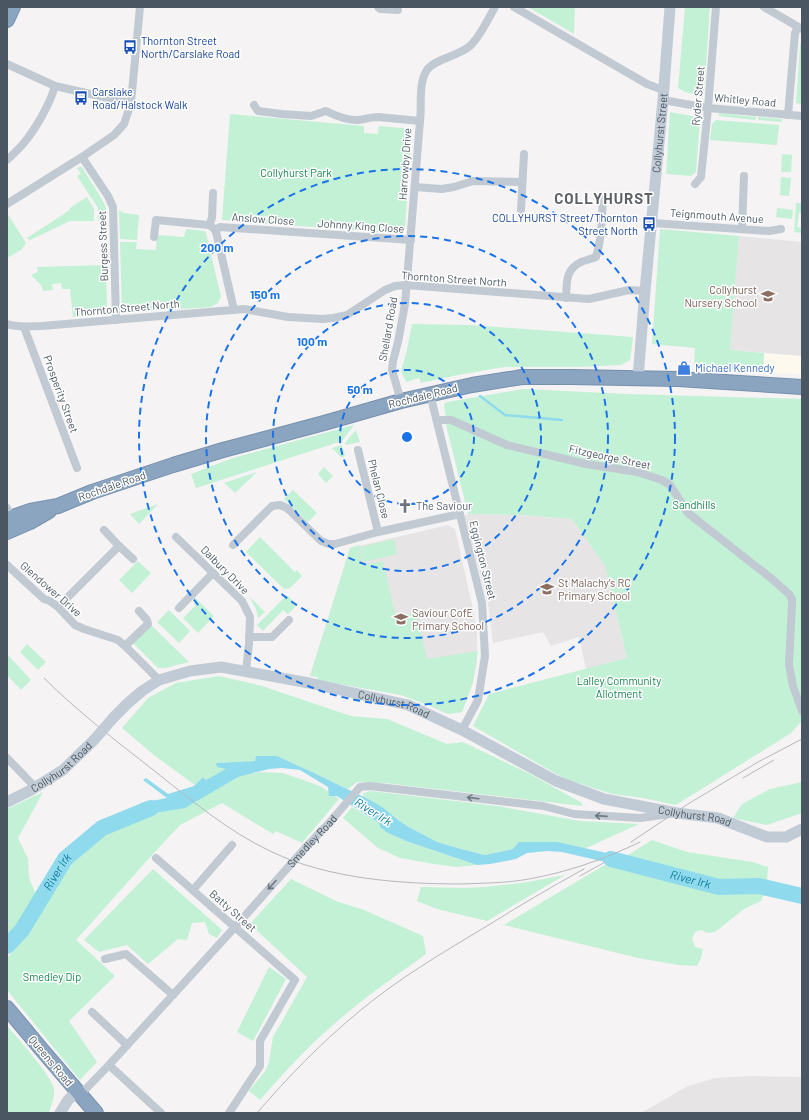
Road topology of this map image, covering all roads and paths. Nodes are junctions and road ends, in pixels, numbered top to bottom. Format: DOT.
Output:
graph roads {
  1 [pos="13,7"];
  2 [pos="140,7"];
  3 [pos="378,7"];
  4 [pos="495,7"];
  5 [pos="514,7"];
  6 [pos="670,7"];
  7 [pos="716,7"];
  8 [pos="764,7"];
  9 [pos="398,10"];
  10 [pos="7,20"];
  11 [pos="800,28"];
  12 [pos="7,64"];
  13 [pos="55,86"];
  14 [pos="663,95"];
  15 [pos="131,103"];
  16 [pos="254,105"];
  17 [pos="708,108"];
  18 [pos="788,115"];
  19 [pos="802,116"];
  20 [pos="420,121"];
  21 [pos="524,154"];
  22 [pos="82,156"];
  23 [pos="7,160"];
  24 [pos="744,176"];
  25 [pos="522,182"];
  26 [pos="695,184"];
  27 [pos="415,187"];
  28 [pos="213,193"];
  29 [pos="603,196"];
  30 [pos="7,204"];
  31 [pos="522,210"];
  32 [pos="652,223"];
  33 [pos="212,227"];
  34 [pos="742,229"];
  35 [pos="781,229"];
  36 [pos="310,233"];
  37 [pos="154,237"];
  38 [pos="410,240"];
  39 [pos="406,285"];
  40 [pos="645,291"];
  41 [pos="566,298"];
  42 [pos="234,310"];
  43 [pos="116,320"];
  44 [pos="7,324"];
  45 [pos="24,327"];
  46 [pos="638,378"];
  47 [pos="802,386"];
  48 [pos="430,394"];
  49 [pos="400,400"];
  50 [pos="437,420"];
  51 [pos="358,450"];
  52 [pos="77,468"];
  53 [pos="58,506"];
  54 [pos="460,514"];
  55 [pos="8,515"];
  56 [pos="104,530"];
  57 [pos="7,532"];
  58 [pos="378,532"];
  59 [pos="176,537"];
  60 [pos="234,545"];
  61 [pos="119,546"];
  62 [pos="133,559"];
  63 [pos="7,565"];
  64 [pos="213,573"];
  65 [pos="58,607"];
  66 [pos="179,608"];
  67 [pos="139,611"];
  68 [pos="289,620"];
  69 [pos="250,637"];
  70 [pos="125,646"];
  71 [pos="246,672"];
  72 [pos="160,680"];
  73 [pos="802,711"];
  74 [pos="462,730"];
  75 [pos="7,758"];
  76 [pos="35,787"];
  77 [pos="7,802"];
  78 [pos="676,813"];
  79 [pos="802,829"];
  80 [pos="232,845"];
  81 [pos="156,858"];
  82 [pos="193,890"];
  83 [pos="235,927"];
  84 [pos="105,959"];
  85 [pos="173,995"];
  86 [pos="9,1010"];
  87 [pos="92,1012"];
  88 [pos="127,1046"];
  89 [pos="109,1065"];
  90 [pos="78,1093"];
  91 [pos="60,1113"];
  92 [pos="96,1113"];
  93 [pos="161,1113"];
  94 [pos="229,1113"];
  1 -- 10 [label="highway"];
  2 -- 15 [label="street"];
  3 -- 9 [label="street"];
  4 -- 20 [label="street"];
  5 -- 14 [label="street"];
  6 -- 14 [label="street, Collyhurst Street"];
  7 -- 17 [label="street, Ryder Street"];
  8 -- 11 [label="street"];
  11 -- 18 [label="street"];
  12 -- 13 [label="street"];
  13 -- 15 [label="street"];
  13 -- 23 [label="street"];
  14 -- 17 [label="street, Whitley Road"];
  14 -- 32 [label="street, Collyhurst Street"];
  15 -- 22 [label="street"];
  16 -- 20 [label="street, Harrowby Drive"];
  17 -- 18 [label="street, Whitley Road"];
  17 -- 26 [label="street, Ryder Street"];
  18 -- 19 [label="street, Whitley Road"];
  20 -- 27 [label="street, Harrowby Drive"];
  21 -- 25 [label="street"];
  22 -- 30 [label="street"];
  22 -- 43 [label="street, Burgess Street"];
  24 -- 34 [label="street"];
  25 -- 27 [label="street"];
  25 -- 31 [label="street"];
  27 -- 38 [label="street, Harrowby Drive"];
  28 -- 33 [label="street"];
  29 -- 41 [label="street"];
  32 -- 34 [label="street, Teignmouth Avenue"];
  32 -- 40 [label="street, Collyhurst Street"];
  33 -- 36 [label="street, Anslow Close"];
  33 -- 37 [label="street, Anslow Close"];
  33 -- 42 [label="street"];
  34 -- 35 [label="street, Teignmouth Avenue"];
  36 -- 38 [label="street, Johnny King Close"];
  38 -- 39 [label="street, Harrowby Drive"];
  39 -- 41 [label="street, Thornton Street North"];
  39 -- 42 [label="street, Thornton Street North"];
  39 -- 49 [label="street, Shellard Road"];
  40 -- 41 [label="street, Thornton Street North"];
  40 -- 46 [label="street, Collyhurst Street"];
  42 -- 43 [label="street, Thornton Street North"];
  43 -- 45 [label="street, Thornton Street North"];
  44 -- 45 [label="street, Thornton Street North"];
  45 -- 52 [label="street, Prosperity Street"];
  46 -- 47 [label="highway, Rochdale Road"];
  46 -- 48 [label="highway, Rochdale Road"];
  48 -- 49 [label="highway, Rochdale Road"];
  48 -- 50 [label="street, Eggington Street"];
  49 -- 53 [label="highway, Rochdale Road"];
  50 -- 54 [label="street, Eggington Street"];
  50 -- 73 [label="street, Fitzgeorge Street"];
  51 -- 58 [label="street, Phelan Close"];
  53 -- 55 [label="highway, Rochdale Road"];
  53 -- 57 [label="highway, Rochdale Road"];
  54 -- 58 [label="street"];
  54 -- 74 [label="street, Eggington Street"];
  56 -- 61 [label="street"];
  58 -- 60 [label="street"];
  59 -- 64 [label="street, Dalbury Drive"];
  61 -- 62 [label="street"];
  61 -- 65 [label="street"];
  63 -- 65 [label="street, Glendower Drive"];
  64 -- 66 [label="street"];
  64 -- 69 [label="street, Dalbury Drive"];
  65 -- 70 [label="street, Glendower Drive"];
  67 -- 70 [label="street"];
  68 -- 69 [label="street"];
  69 -- 71 [label="street, Dalbury Drive"];
  70 -- 72 [label="street, Glendower Drive"];
  71 -- 72 [label="street, Collyhurst Road"];
  71 -- 74 [label="street, Collyhurst Road"];
  72 -- 76 [label="street, Collyhurst Road, bridge"];
  74 -- 78 [label="street, Collyhurst Road"];
  75 -- 76 [label="street"];
  76 -- 77 [label="street, Collyhurst Road"];
  78 -- 79 [label="street, Collyhurst Road"];
  78 -- 83 [label="street, Smedley Road, one-way"];
  80 -- 82 [label="street"];
  81 -- 82 [label="street, Batty Street"];
  82 -- 83 [label="street, Batty Street"];
  83 -- 85 [label="street, Smedley Road"];
  83 -- 94 [label="street, Batty Street"];
  84 -- 85 [label="street"];
  85 -- 88 [label="street, Smedley Road"];
  86 -- 90 [label="highway, Queens Road"];
  87 -- 88 [label="street"];
  88 -- 89 [label="street, Smedley Road"];
  89 -- 90 [label="street, Smedley Road"];
  89 -- 93 [label="street"];
  90 -- 91 [label="street, Smedley Road"];
  90 -- 92 [label="highway, Queens Road"];
}
